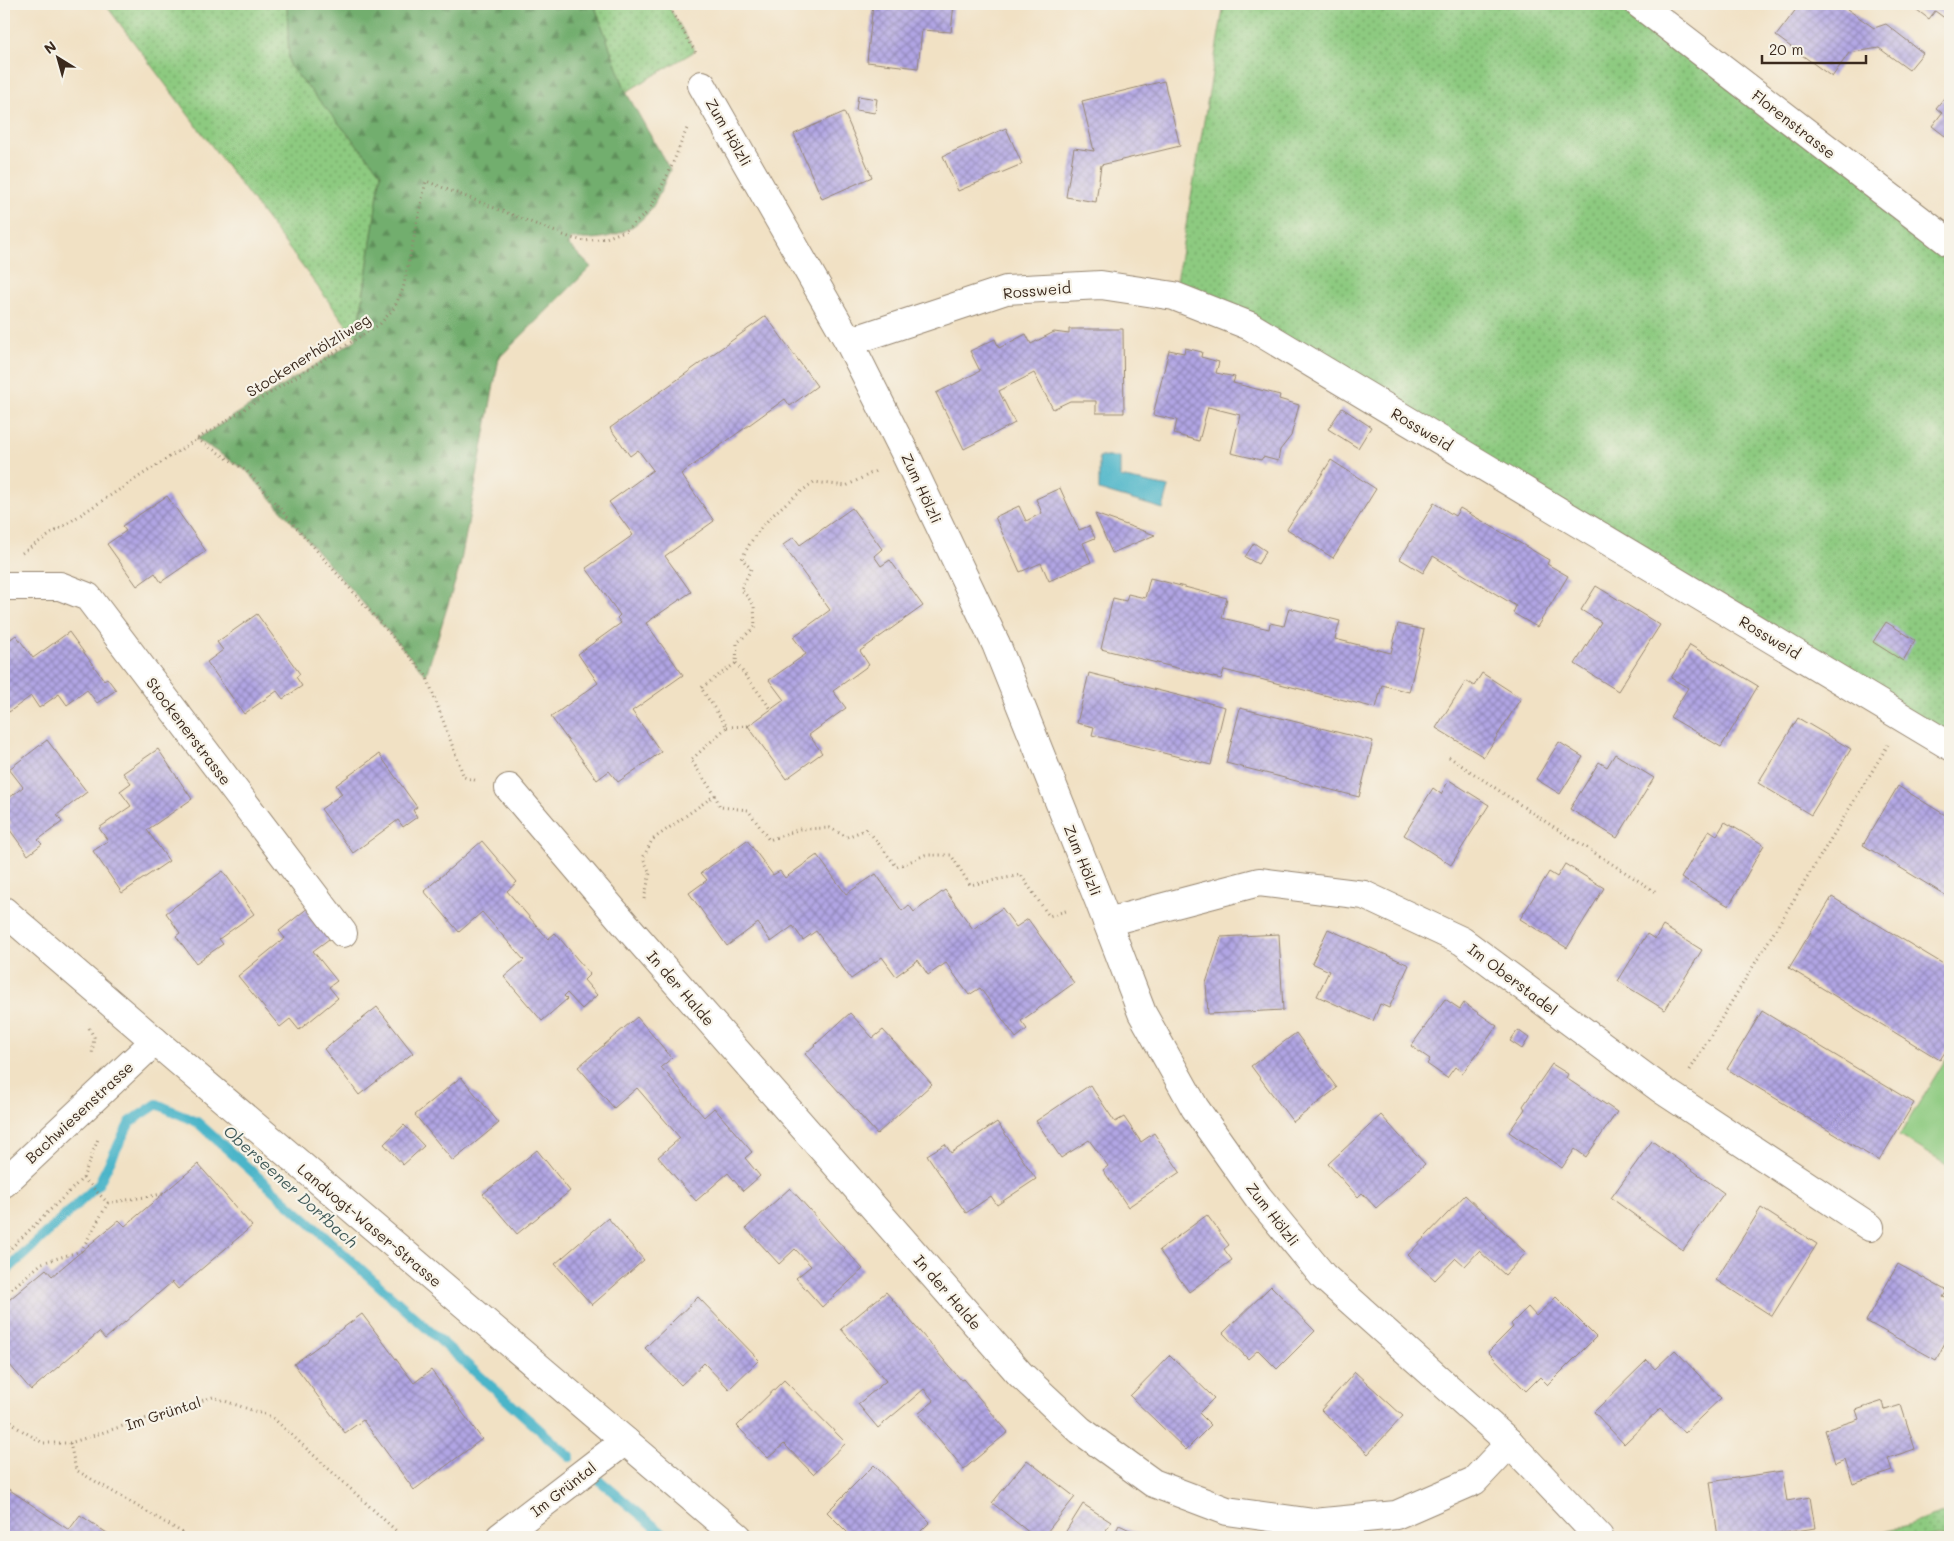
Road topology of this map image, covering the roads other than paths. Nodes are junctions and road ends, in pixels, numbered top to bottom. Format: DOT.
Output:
graph roads {
  1 [pos="1639,4"];
  2 [pos="702,85"];
  3 [pos="1950,243"];
  4 [pos="849,342"];
  5 [pos="4,586"];
  6 [pos="1950,746"];
  7 [pos="509,788"];
  8 [pos="4,911"];
  9 [pos="1103,912"];
  10 [pos="343,933"];
  11 [pos="155,1042"];
  12 [pos="4,1183"];
  13 [pos="1870,1227"];
  14 [pos="625,1441"];
  15 [pos="1510,1443"];
  16 [pos="500,1537"];
  17 [pos="738,1537"];
  18 [pos="1599,1537"];
  1 -- 3 [label="street, Florenstrasse"];
  2 -- 4 [label="street, Zum Hölzli"];
  4 -- 6 [label="street, Rossweid"];
  4 -- 9 [label="street, Zum Hölzli"];
  5 -- 10 [label="street, Stockenerstrasse"];
  7 -- 15 [label="street, In der Halde"];
  8 -- 11 [label="street, Landvogt-Waser-Strasse"];
  9 -- 13 [label="street, Im Oberstadel"];
  9 -- 15 [label="street, Zum Hölzli"];
  11 -- 12 [label="street, Bachwiesenstrasse"];
  11 -- 14 [label="street, Landvogt-Waser-Strasse"];
  14 -- 16 [label="street, Im Grüntal"];
  14 -- 17 [label="street, Landvogt-Waser-Strasse"];
  15 -- 18 [label="street, Zum Hölzli"];
}
